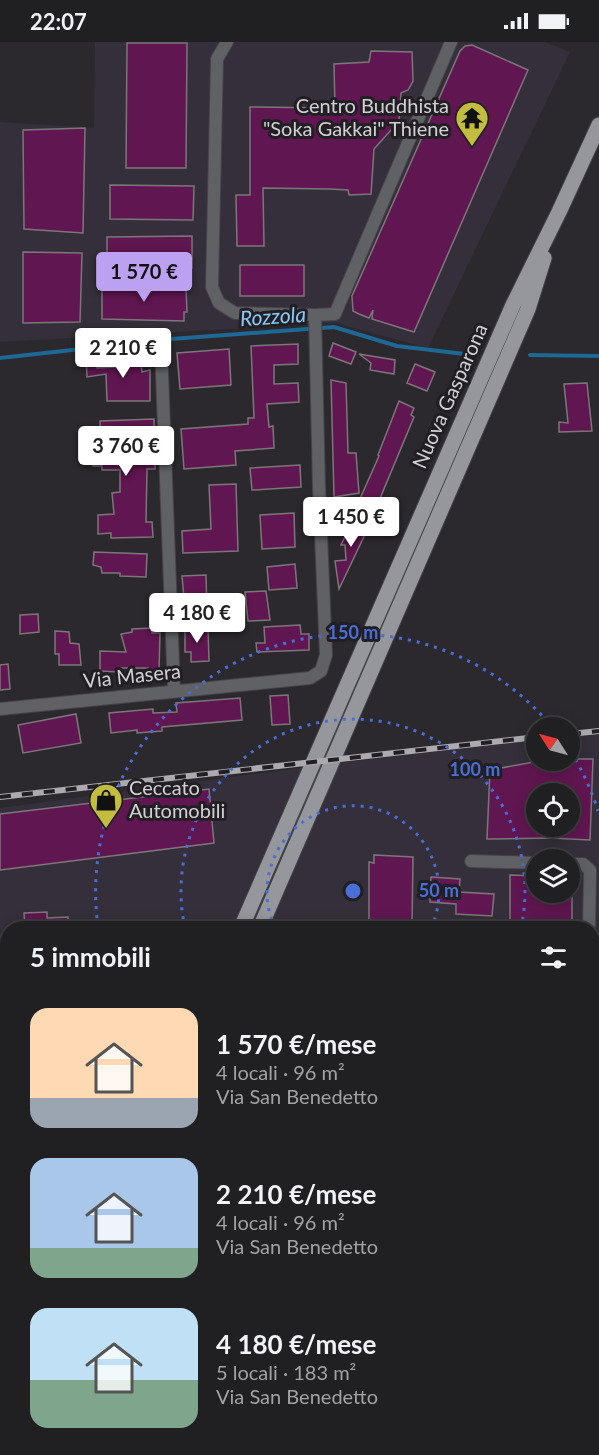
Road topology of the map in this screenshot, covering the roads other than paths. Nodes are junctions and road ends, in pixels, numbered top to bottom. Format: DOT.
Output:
graph roads {
  1 [pos="227,42"];
  2 [pos="451,42"];
  3 [pos="599,125"];
  4 [pos="559,212"];
  5 [pos="315,325"];
  6 [pos="161,347"];
  7 [pos="174,691"];
  8 [pos="0,709"];
  9 [pos="471,861"];
  10 [pos="526,863"];
  11 [pos="580,864"];
  12 [pos="244,921"];
  13 [pos="263,921"];
  14 [pos="589,921"];
  1 -- 5 [label="street"];
  2 -- 5 [label="street"];
  3 -- 4 [label="main road, Nuova Gasparona"];
  4 -- 12 [label="main road, Nuova Gasparona"];
  4 -- 13 [label="main road, Nuova Gasparona"];
  5 -- 7 [label="street, Via Masera"];
  6 -- 7 [label="street"];
  7 -- 8 [label="street, Via Masera"];
  9 -- 10 [label="street"];
  11 -- 14 [label="street"];
}
